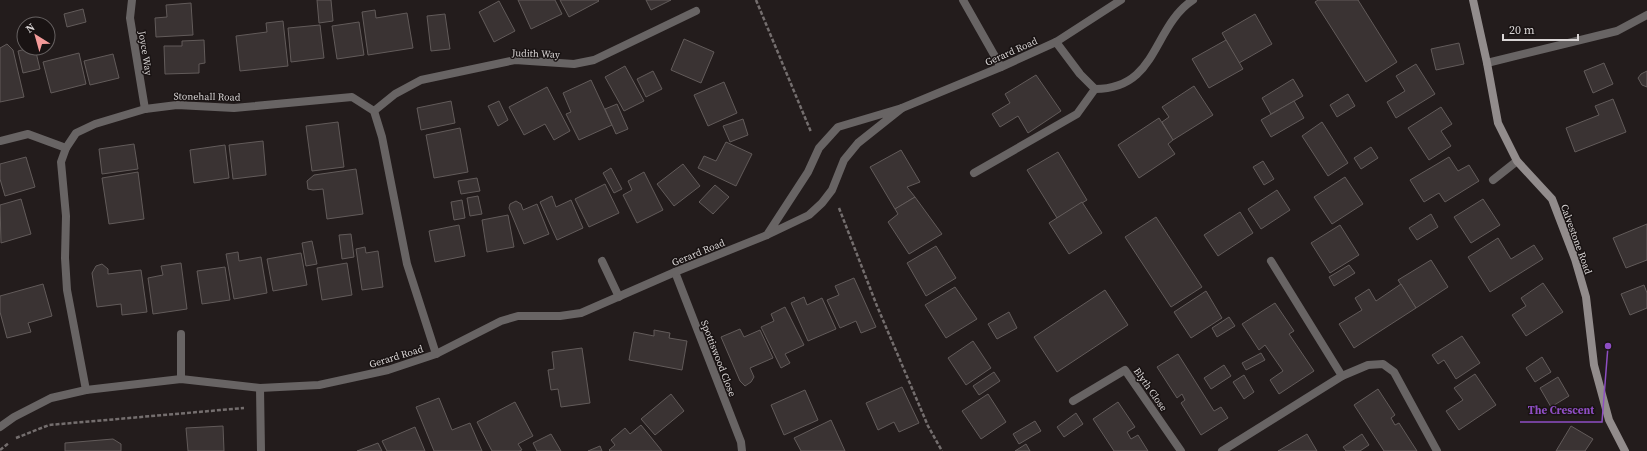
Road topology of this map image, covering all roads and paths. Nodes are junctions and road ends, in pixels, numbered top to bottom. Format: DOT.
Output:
graph roads {
  1 [pos="132,0"];
  2 [pos="756,0"];
  3 [pos="963,0"];
  4 [pos="1121,0"];
  5 [pos="1193,0"];
  6 [pos="1473,0"];
  7 [pos="696,11"];
  8 [pos="1647,15"];
  9 [pos="1056,42"];
  10 [pos="1487,63"];
  11 [pos="1000,67"];
  12 [pos="1095,89"];
  13 [pos="902,108"];
  14 [pos="145,109"];
  15 [pos="374,111"];
  16 [pos="0,141"];
  17 [pos="66,148"];
  18 [pos="819,148"];
  19 [pos="1517,161"];
  20 [pos="974,173"];
  21 [pos="1493,180"];
  22 [pos="832,190"];
  23 [pos="767,235"];
  24 [pos="602,261"];
  25 [pos="1271,261"];
  26 [pos="675,272"];
  27 [pos="619,297"];
  28 [pos="181,334"];
  29 [pos="436,354"];
  30 [pos="1342,376"];
  31 [pos="181,379"];
  32 [pos="260,388"];
  33 [pos="86,390"];
  34 [pos="1073,401"];
  35 [pos="261,407"];
  36 [pos="14,417"];
  37 [pos="0,418"];
  38 [pos="0,427"];
  39 [pos="0,450"];
  40 [pos="261,451"];
  41 [pos="742,451"];
  42 [pos="942,451"];
  43 [pos="1181,451"];
  44 [pos="1222,451"];
  45 [pos="1437,451"];
  46 [pos="1625,451"];
  1 -- 14 [label="street, Joyce Way"];
  2 -- 18 [label="path"];
  3 -- 11 [label="street"];
  4 -- 9 [label="street, Gerard Road"];
  5 -- 12 [label="street"];
  6 -- 10 [label="street, Calvestone Road"];
  7 -- 15 [label="street, Judith Way"];
  8 -- 10 [label="street"];
  9 -- 11 [label="street, Gerard Road"];
  9 -- 12 [label="street"];
  10 -- 19 [label="street, Calvestone Road"];
  11 -- 13 [label="street, Gerard Road"];
  12 -- 20 [label="street"];
  13 -- 18 [label="street, Gerard Road"];
  13 -- 22 [label="street, Gerard Road"];
  14 -- 15 [label="street, Stonehall Road"];
  14 -- 17 [label="street, Stonehall Road"];
  15 -- 29 [label="street"];
  16 -- 17 [label="street"];
  17 -- 33 [label="street, Stonehall Road"];
  18 -- 23 [label="street, Gerard Road"];
  19 -- 21 [label="street"];
  19 -- 46 [label="street, Calvestone Road"];
  22 -- 23 [label="street, Gerard Road"];
  22 -- 42 [label="path"];
  23 -- 26 [label="street, Gerard Road"];
  24 -- 27 [label="street"];
  25 -- 30 [label="street"];
  26 -- 27 [label="street, Gerard Road"];
  26 -- 41 [label="street, Spottiswood Close"];
  27 -- 29 [label="street, Gerard Road"];
  28 -- 31 [label="street"];
  29 -- 32 [label="street, Gerard Road"];
  30 -- 44 [label="street"];
  30 -- 45 [label="street"];
  31 -- 32 [label="street, Gerard Road"];
  31 -- 33 [label="street, Gerard Road"];
  32 -- 35 [label="street"];
  33 -- 36 [label="street, Gerard Road"];
  34 -- 43 [label="street, Blyth Close"];
  35 -- 39 [label="path"];
  35 -- 40 [label="street"];
  36 -- 37 [label="street"];
  36 -- 38 [label="street"];
}
